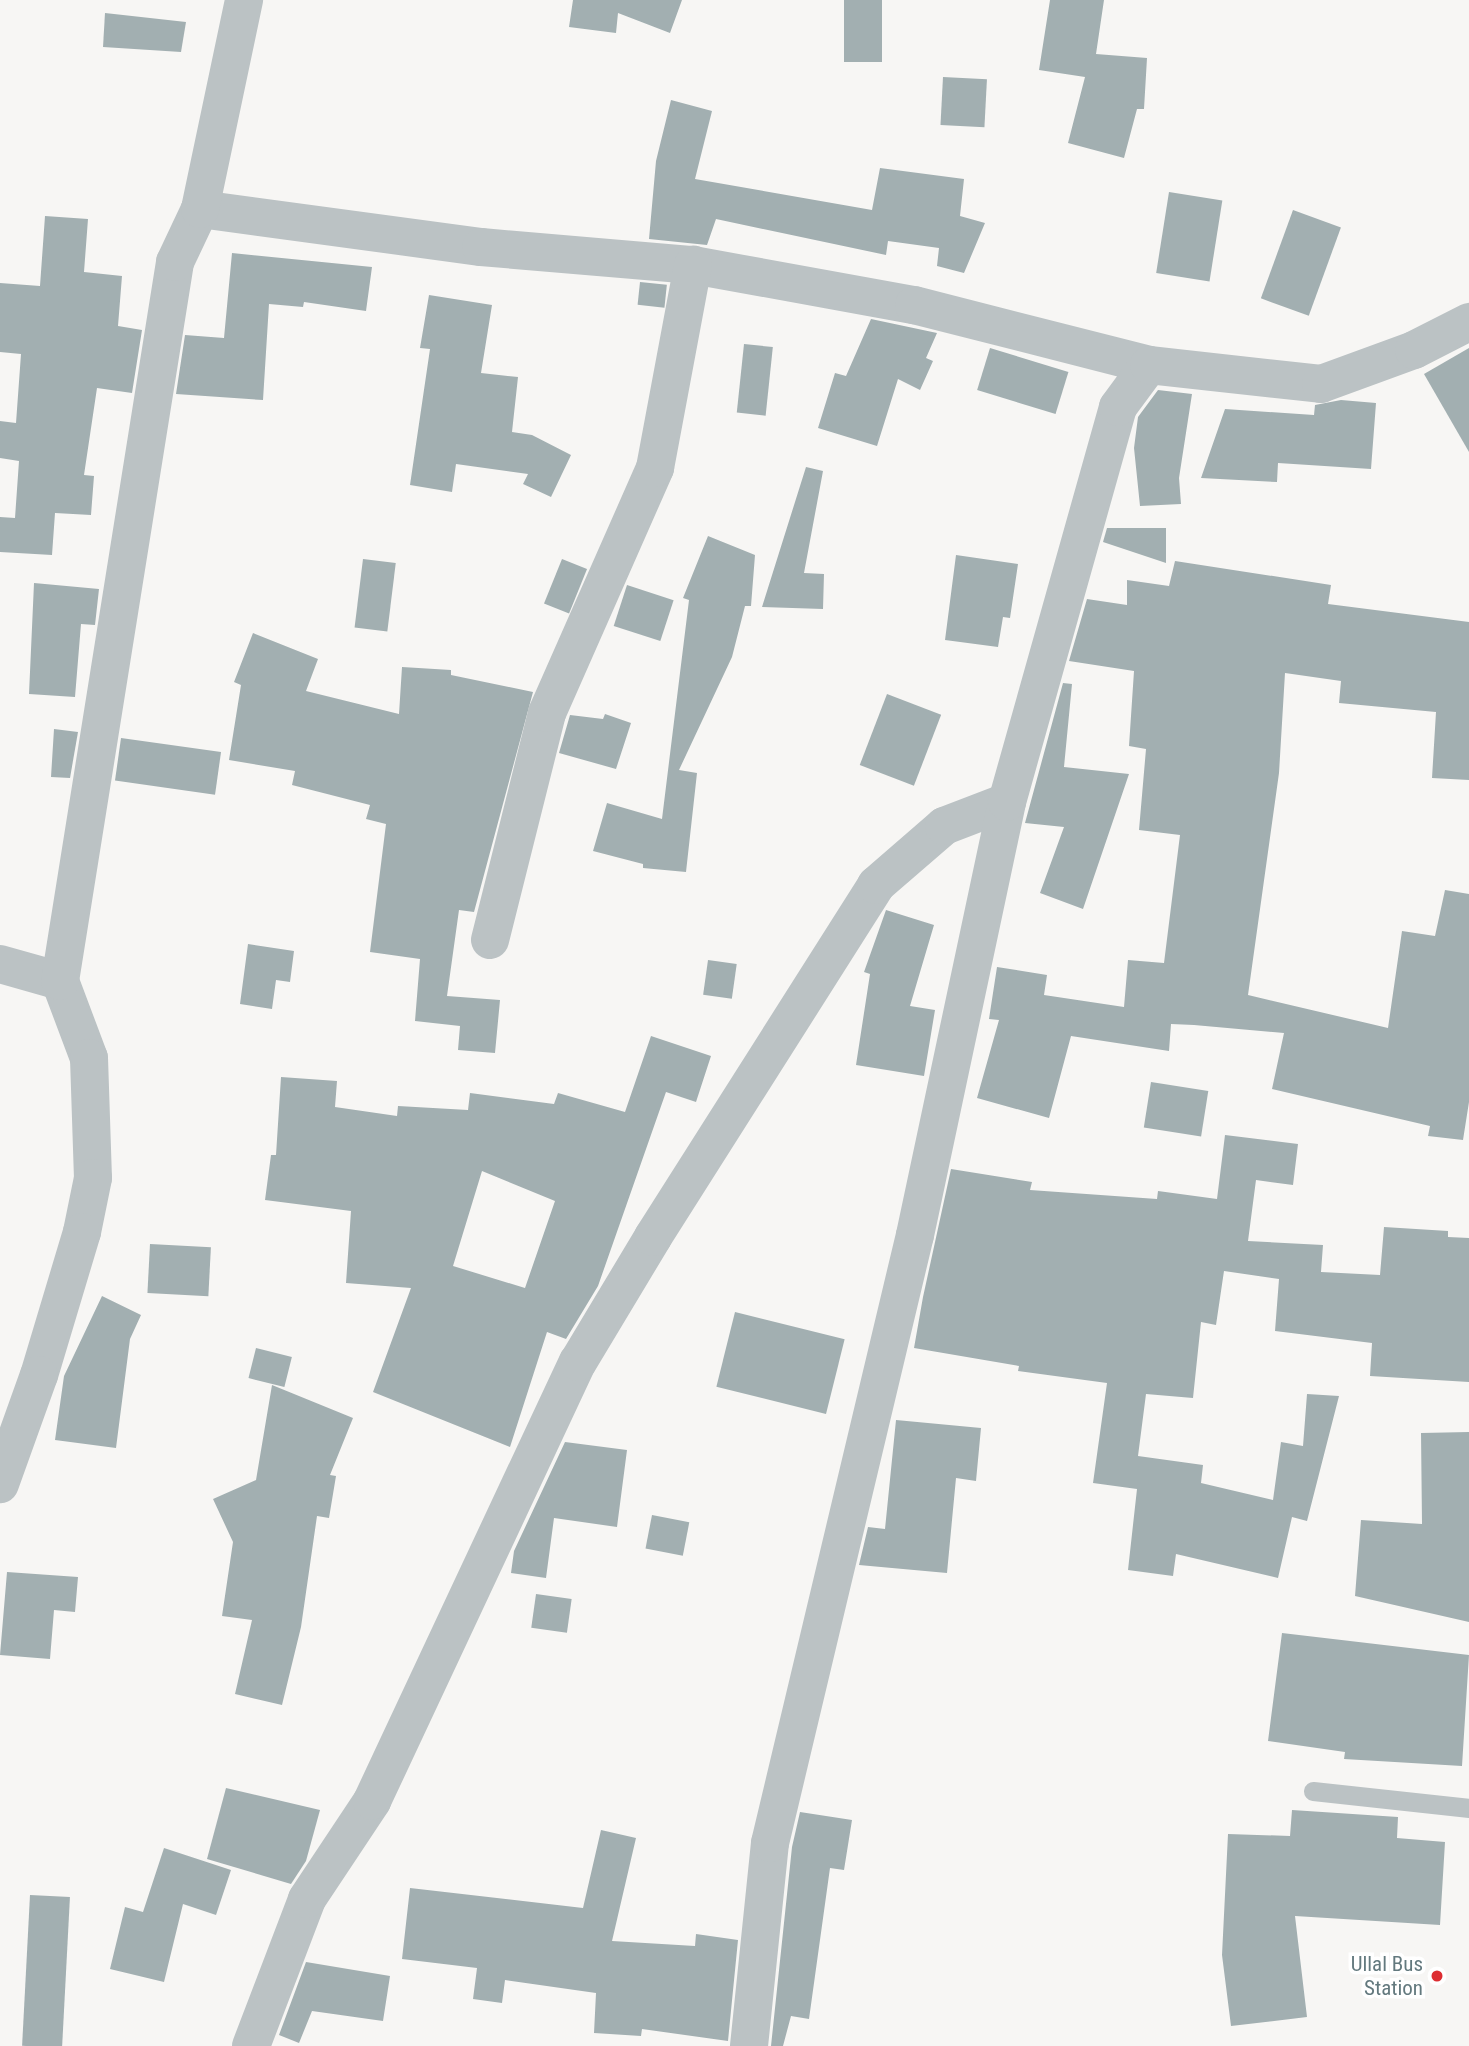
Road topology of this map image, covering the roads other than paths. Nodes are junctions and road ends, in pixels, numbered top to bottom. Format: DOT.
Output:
graph roads {
  1 [pos="244,0"];
  2 [pos="200,209"];
  3 [pos="693,265"];
  4 [pos="1469,322"];
  5 [pos="1149,365"];
  6 [pos="1007,802"];
  7 [pos="490,940"];
  8 [pos="0,964"];
  9 [pos="60,981"];
  10 [pos="0,1484"];
  11 [pos="1313,1791"];
  12 [pos="1469,1808"];
  13 [pos="251,2046"];
  14 [pos="749,2046"];
  1 -- 2 [label="street"];
  2 -- 3 [label="street"];
  2 -- 9 [label="street"];
  3 -- 5 [label="street"];
  3 -- 7 [label="street"];
  4 -- 5 [label="street"];
  5 -- 6 [label="street"];
  6 -- 13 [label="street"];
  6 -- 14 [label="street"];
  8 -- 9 [label="street"];
  9 -- 10 [label="street"];
  11 -- 12 [label="lane"];
}
